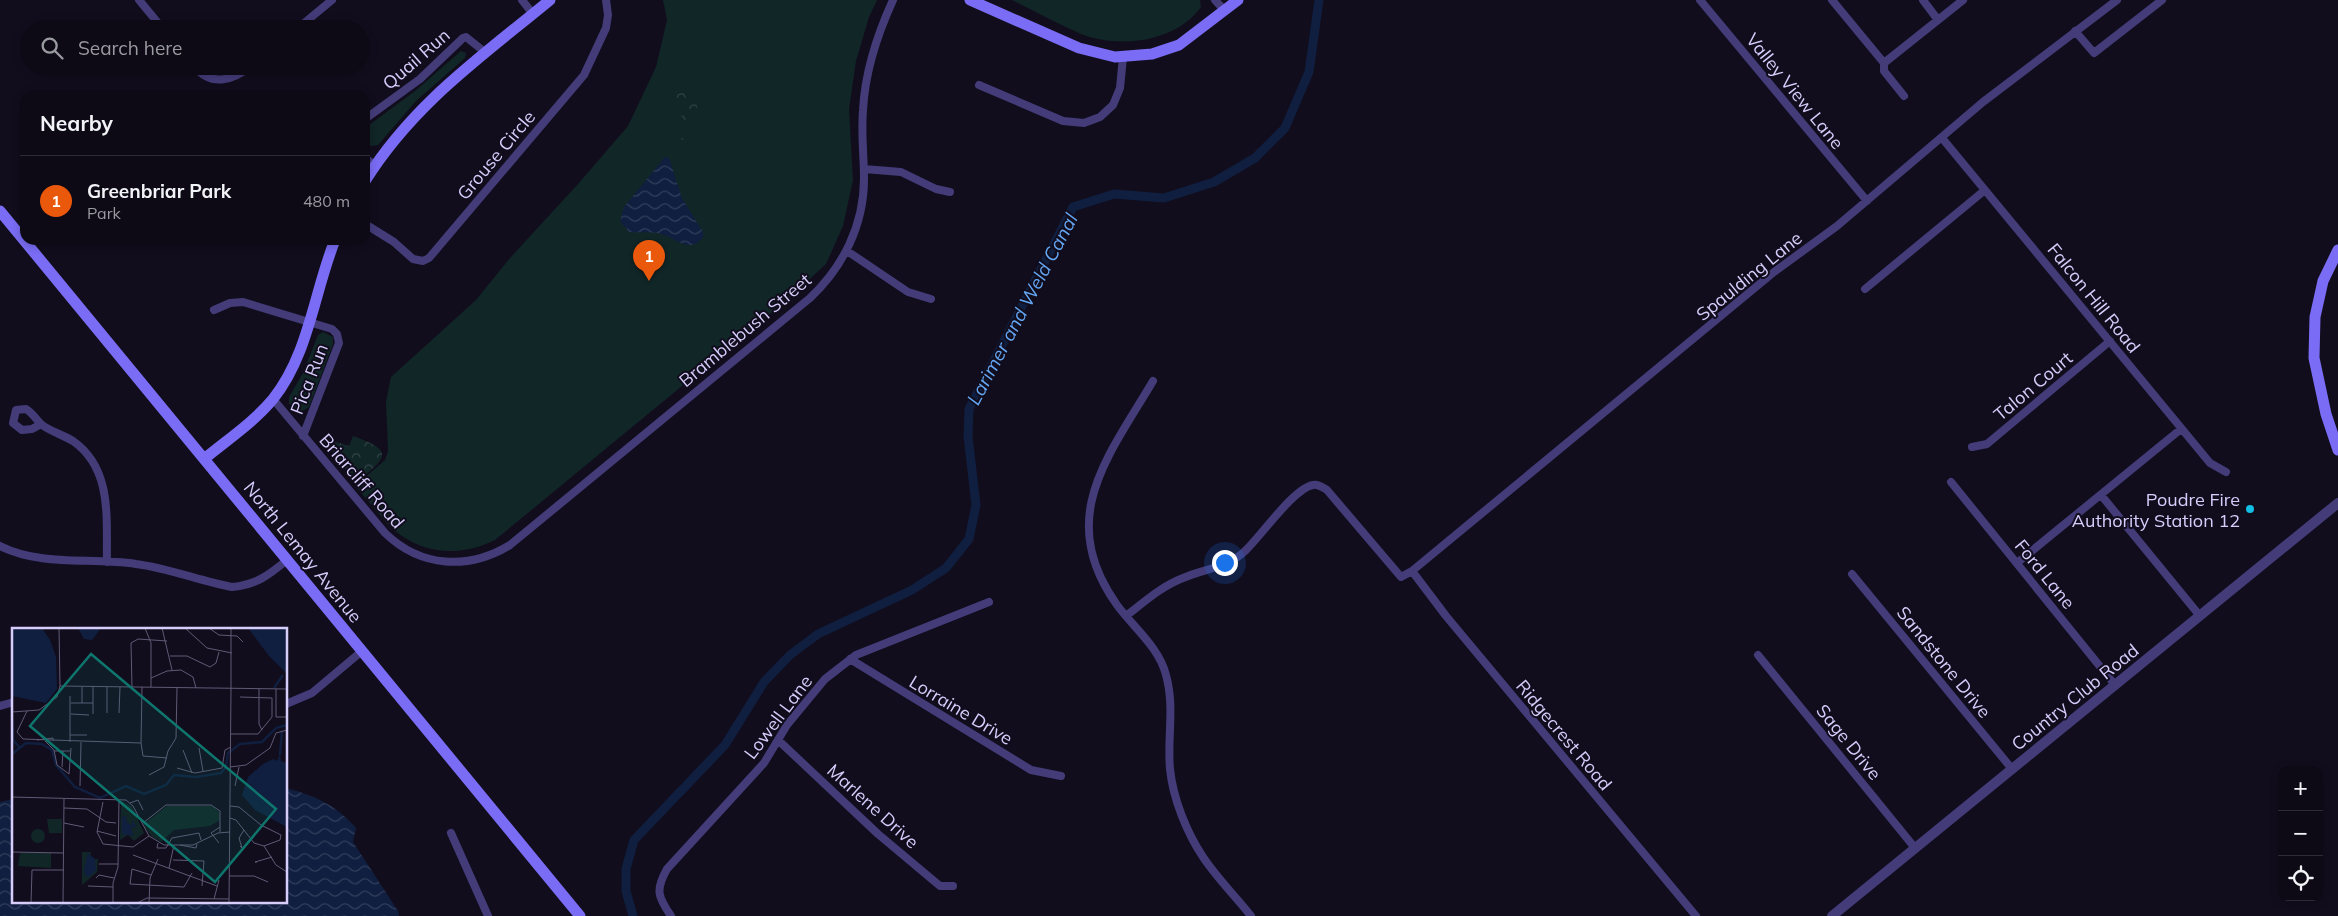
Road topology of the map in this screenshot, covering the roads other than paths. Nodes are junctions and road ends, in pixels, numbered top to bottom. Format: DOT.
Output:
graph roads {
  1 [pos="138,0"];
  2 [pos="332,0"];
  3 [pos="522,0"];
  4 [pos="550,0"];
  5 [pos="606,0"];
  6 [pos="893,0"];
  7 [pos="970,0"];
  8 [pos="1215,0"];
  9 [pos="1238,0"];
  10 [pos="1700,0"];
  11 [pos="1832,0"];
  12 [pos="1923,0"];
  13 [pos="1963,0"];
  14 [pos="2117,0"];
  15 [pos="2162,0"];
  16 [pos="1225,11"];
  17 [pos="533,14"];
  18 [pos="155,20"];
  19 [pos="308,20"];
  20 [pos="1938,20"];
  21 [pos="2075,31"];
  22 [pos="486,53"];
  23 [pos="1123,57"];
  24 [pos="1884,63"];
  25 [pos="204,75"];
  26 [pos="238,75"];
  27 [pos="979,85"];
  28 [pos="1904,96"];
  29 [pos="370,115"];
  30 [pos="1942,138"];
  31 [pos="370,162"];
  32 [pos="375,165"];
  33 [pos="864,169"];
  34 [pos="370,173"];
  35 [pos="1985,190"];
  36 [pos="950,192"];
  37 [pos="1867,201"];
  38 [pos="0,211"];
  39 [pos="370,227"];
  40 [pos="20,235"];
  41 [pos="28,245"];
  42 [pos="333,245"];
  43 [pos="2338,250"];
  44 [pos="846,251"];
  45 [pos="1865,289"];
  46 [pos="931,299"];
  47 [pos="214,310"];
  48 [pos="308,322"];
  49 [pos="2110,341"];
  50 [pos="1152,381"];
  51 [pos="273,399"];
  52 [pos="41,424"];
  53 [pos="2181,430"];
  54 [pos="303,436"];
  55 [pos="1972,448"];
  56 [pos="2338,450"];
  57 [pos="204,459"];
  58 [pos="2226,472"];
  59 [pos="1951,482"];
  60 [pos="2101,495"];
  61 [pos="2338,503"];
  62 [pos="0,546"];
  63 [pos="287,560"];
  64 [pos="106,562"];
  65 [pos="443,562"];
  66 [pos="2017,563"];
  67 [pos="1412,571"];
  68 [pos="1852,574"];
  69 [pos="989,602"];
  70 [pos="1126,616"];
  71 [pos="2200,616"];
  72 [pos="362,651"];
  73 [pos="1758,655"];
  74 [pos="850,659"];
  75 [pos="2115,685"];
  76 [pos="288,703"];
  77 [pos="778,740"];
  78 [pos="2012,769"];
  79 [pos="1061,776"];
  80 [pos="451,833"];
  81 [pos="1916,848"];
  82 [pos="952,886"];
  83 [pos="488,916"];
  84 [pos="580,916"];
  85 [pos="670,916"];
  86 [pos="1251,916"];
  87 [pos="1696,916"];
  88 [pos="1832,916"];
  1 -- 18 [label="street"];
  2 -- 19 [label="street"];
  3 -- 17 [label="street"];
  4 -- 17 [label="main road"];
  5 -- 39 [label="street, Grouse Circle"];
  6 -- 33 [label="street, Bramblebush Street"];
  7 -- 23 [label="main road"];
  8 -- 16 [label="street"];
  9 -- 16 [label="main road"];
  10 -- 37 [label="street, Valley View Lane"];
  11 -- 24 [label="street"];
  12 -- 20 [label="street"];
  13 -- 20 [label="street"];
  14 -- 21 [label="street, Spaulding Lane"];
  15 -- 21 [label="street"];
  16 -- 23 [label="main road"];
  17 -- 22 [label="main road"];
  20 -- 24 [label="street"];
  21 -- 30 [label="street, Spaulding Lane"];
  22 -- 29 [label="street, Quail Run"];
  22 -- 32 [label="main road"];
  23 -- 27 [label="street"];
  24 -- 28 [label="street"];
  25 -- 26 [label="street"];
  30 -- 35 [label="street, Falcon Hill Road"];
  30 -- 37 [label="street, Spaulding Lane"];
  31 -- 32 [label="street"];
  32 -- 34 [label="main road"];
  33 -- 36 [label="street"];
  33 -- 44 [label="street, Bramblebush Street"];
  35 -- 45 [label="street"];
  35 -- 49 [label="street, Falcon Hill Road"];
  37 -- 67 [label="street, Spaulding Lane"];
  38 -- 40 [label="main road, North Lemay Avenue"];
  41 -- 57 [label="main road, North Lemay Avenue"];
  42 -- 48 [label="main road"];
  43 -- 56 [label="main road"];
  44 -- 46 [label="street"];
  44 -- 65 [label="street, Bramblebush Street"];
  47 -- 48 [label="street"];
  48 -- 51 [label="main road"];
  48 -- 54 [label="street, Pica Run"];
  49 -- 53 [label="street, Falcon Hill Road"];
  49 -- 55 [label="street, Talon Court"];
  50 -- 70 [label="street"];
  51 -- 54 [label="street, Briarcliff Road"];
  51 -- 57 [label="main road"];
  52 -- 64 [label="street"];
  53 -- 58 [label="street, Falcon Hill Road"];
  53 -- 60 [label="street"];
  54 -- 65 [label="street, Briarcliff Road"];
  57 -- 63 [label="main road, North Lemay Avenue"];
  59 -- 66 [label="street, Ford Lane"];
  60 -- 66 [label="street"];
  60 -- 71 [label="street"];
  61 -- 71 [label="street, Country Club Road"];
  62 -- 64 [label="street"];
  63 -- 64 [label="street"];
  63 -- 72 [label="main road, North Lemay Avenue"];
  66 -- 75 [label="street, Ford Lane"];
  67 -- 70 [label="street, Spaulding Lane"];
  67 -- 87 [label="street, Ridgecrest Road"];
  68 -- 78 [label="street, Sandstone Drive"];
  69 -- 74 [label="street, Lowell Lane"];
  70 -- 86 [label="street"];
  71 -- 75 [label="street, Country Club Road"];
  72 -- 76 [label="street"];
  72 -- 84 [label="main road, North Lemay Avenue"];
  73 -- 81 [label="street, Sage Drive"];
  74 -- 77 [label="street, Lowell Lane"];
  74 -- 79 [label="street, Lorraine Drive"];
  75 -- 78 [label="street, Country Club Road"];
  77 -- 82 [label="street, Marlene Drive"];
  77 -- 85 [label="street, Lowell Lane"];
  78 -- 81 [label="street, Country Club Road"];
  80 -- 83 [label="street"];
  81 -- 88 [label="street, Country Club Road"];
}
